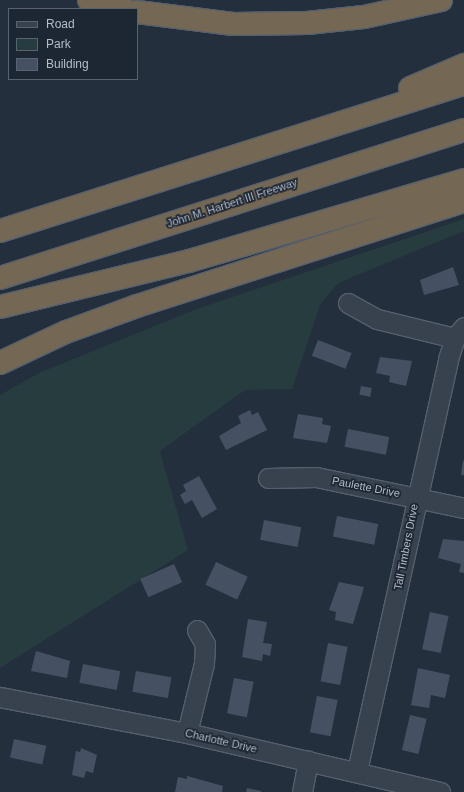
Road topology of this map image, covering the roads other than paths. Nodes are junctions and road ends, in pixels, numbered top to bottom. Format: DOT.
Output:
graph roads {
  1 [pos="89,0"];
  2 [pos="441,0"];
  3 [pos="120,8"];
  4 [pos="138,12"];
  5 [pos="464,65"];
  6 [pos="464,84"];
  7 [pos="464,130"];
  8 [pos="194,170"];
  9 [pos="464,180"];
  10 [pos="464,202"];
  11 [pos="0,231"];
  12 [pos="0,278"];
  13 [pos="348,303"];
  14 [pos="0,307"];
  15 [pos="460,332"];
  16 [pos="0,363"];
  17 [pos="268,478"];
  18 [pos="416,497"];
  19 [pos="464,508"];
  20 [pos="197,630"];
  21 [pos="0,696"];
  22 [pos="187,733"];
  23 [pos="308,761"];
  24 [pos="357,771"];
  25 [pos="302,792"];
  26 [pos="440,792"];
  1 -- 3 [label="highway"];
  2 -- 4 [label="highway"];
  5 -- 8 [label="highway"];
  6 -- 8 [label="highway"];
  7 -- 12 [label="highway, John M. Harbert III Freeway"];
  8 -- 11 [label="highway"];
  9 -- 14 [label="highway"];
  10 -- 16 [label="highway"];
  13 -- 15 [label="street"];
  15 -- 18 [label="street, Tall Timbers Drive"];
  17 -- 18 [label="street, Paulette Drive"];
  18 -- 19 [label="street, Paulette Drive"];
  18 -- 24 [label="street, Tall Timbers Drive"];
  20 -- 22 [label="street"];
  21 -- 22 [label="street, Charlotte Drive"];
  22 -- 23 [label="street, Charlotte Drive"];
  23 -- 24 [label="street, Charlotte Drive"];
  23 -- 25 [label="street"];
  24 -- 26 [label="street, Charlotte Drive"];
}
